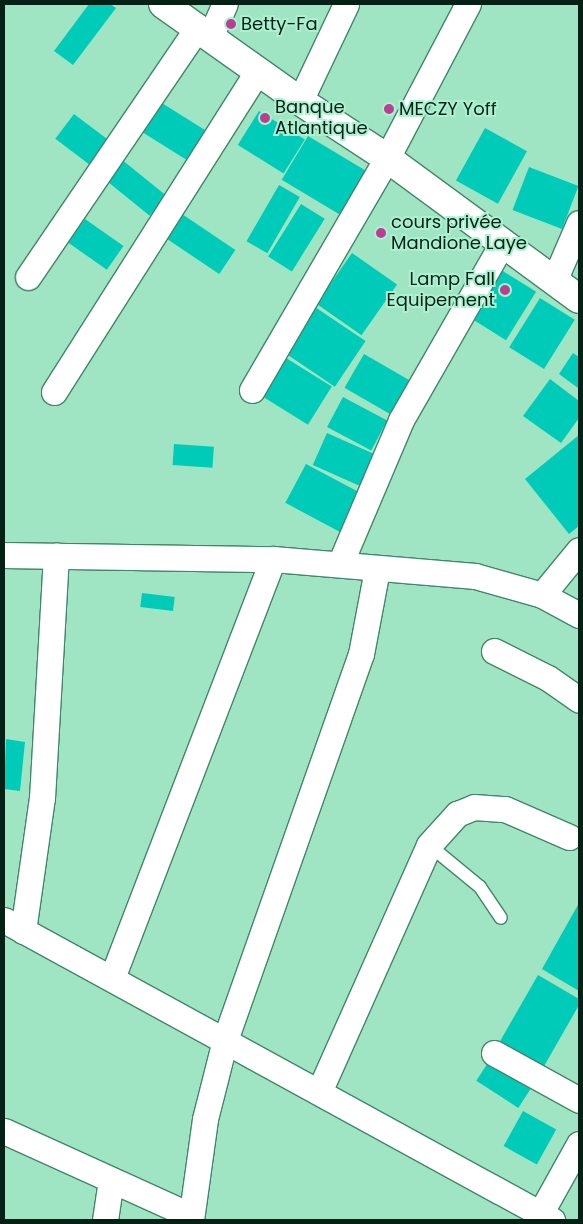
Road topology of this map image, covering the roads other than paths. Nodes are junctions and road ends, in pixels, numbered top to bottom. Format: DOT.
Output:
graph roads {
  1 [pos="163,4"];
  2 [pos="225,4"];
  3 [pos="346,4"];
  4 [pos="468,4"];
  5 [pos="203,32"];
  6 [pos="258,71"];
  7 [pos="300,101"];
  8 [pos="386,158"];
  9 [pos="579,222"];
  10 [pos="502,244"];
  11 [pos="28,277"];
  12 [pos="554,280"];
  13 [pos="579,298"];
  14 [pos="252,390"];
  15 [pos="54,392"];
  16 [pos="579,550"];
  17 [pos="4,555"];
  18 [pos="56,555"];
  19 [pos="273,559"];
  20 [pos="340,564"];
  21 [pos="377,569"];
  22 [pos="542,595"];
  23 [pos="579,615"];
  24 [pos="494,651"];
  25 [pos="579,700"];
  26 [pos="569,837"];
  27 [pos="430,845"];
  28 [pos="501,918"];
  29 [pos="13,925"];
  30 [pos="112,978"];
  31 [pos="225,1040"];
  32 [pos="494,1053"];
  33 [pos="319,1092"];
  34 [pos="579,1100"];
  35 [pos="4,1131"];
  36 [pos="579,1144"];
  37 [pos="111,1180"];
  38 [pos="546,1217"];
  39 [pos="191,1218"];
  40 [pos="106,1220"];
  1 -- 5 [label="street"];
  2 -- 5 [label="street"];
  3 -- 7 [label="street"];
  4 -- 8 [label="street"];
  5 -- 6 [label="street"];
  5 -- 11 [label="street"];
  6 -- 7 [label="street"];
  6 -- 15 [label="street"];
  7 -- 8 [label="street"];
  8 -- 10 [label="street"];
  8 -- 14 [label="street"];
  9 -- 12 [label="street"];
  10 -- 12 [label="street"];
  10 -- 20 [label="street"];
  12 -- 13 [label="street"];
  16 -- 22 [label="street"];
  17 -- 18 [label="street"];
  18 -- 19 [label="street"];
  18 -- 29 [label="street"];
  19 -- 20 [label="street"];
  19 -- 30 [label="street"];
  20 -- 21 [label="street"];
  21 -- 22 [label="street"];
  21 -- 31 [label="street"];
  22 -- 23 [label="street"];
  24 -- 25 [label="street"];
  26 -- 27 [label="street"];
  27 -- 28 [label="lane"];
  27 -- 33 [label="street"];
  29 -- 30 [label="street"];
  30 -- 31 [label="street"];
  31 -- 33 [label="street"];
  31 -- 39 [label="street"];
  32 -- 34 [label="street"];
  33 -- 38 [label="street"];
  35 -- 37 [label="street"];
  36 -- 38 [label="street"];
  37 -- 39 [label="street"];
  37 -- 40 [label="street"];
}
